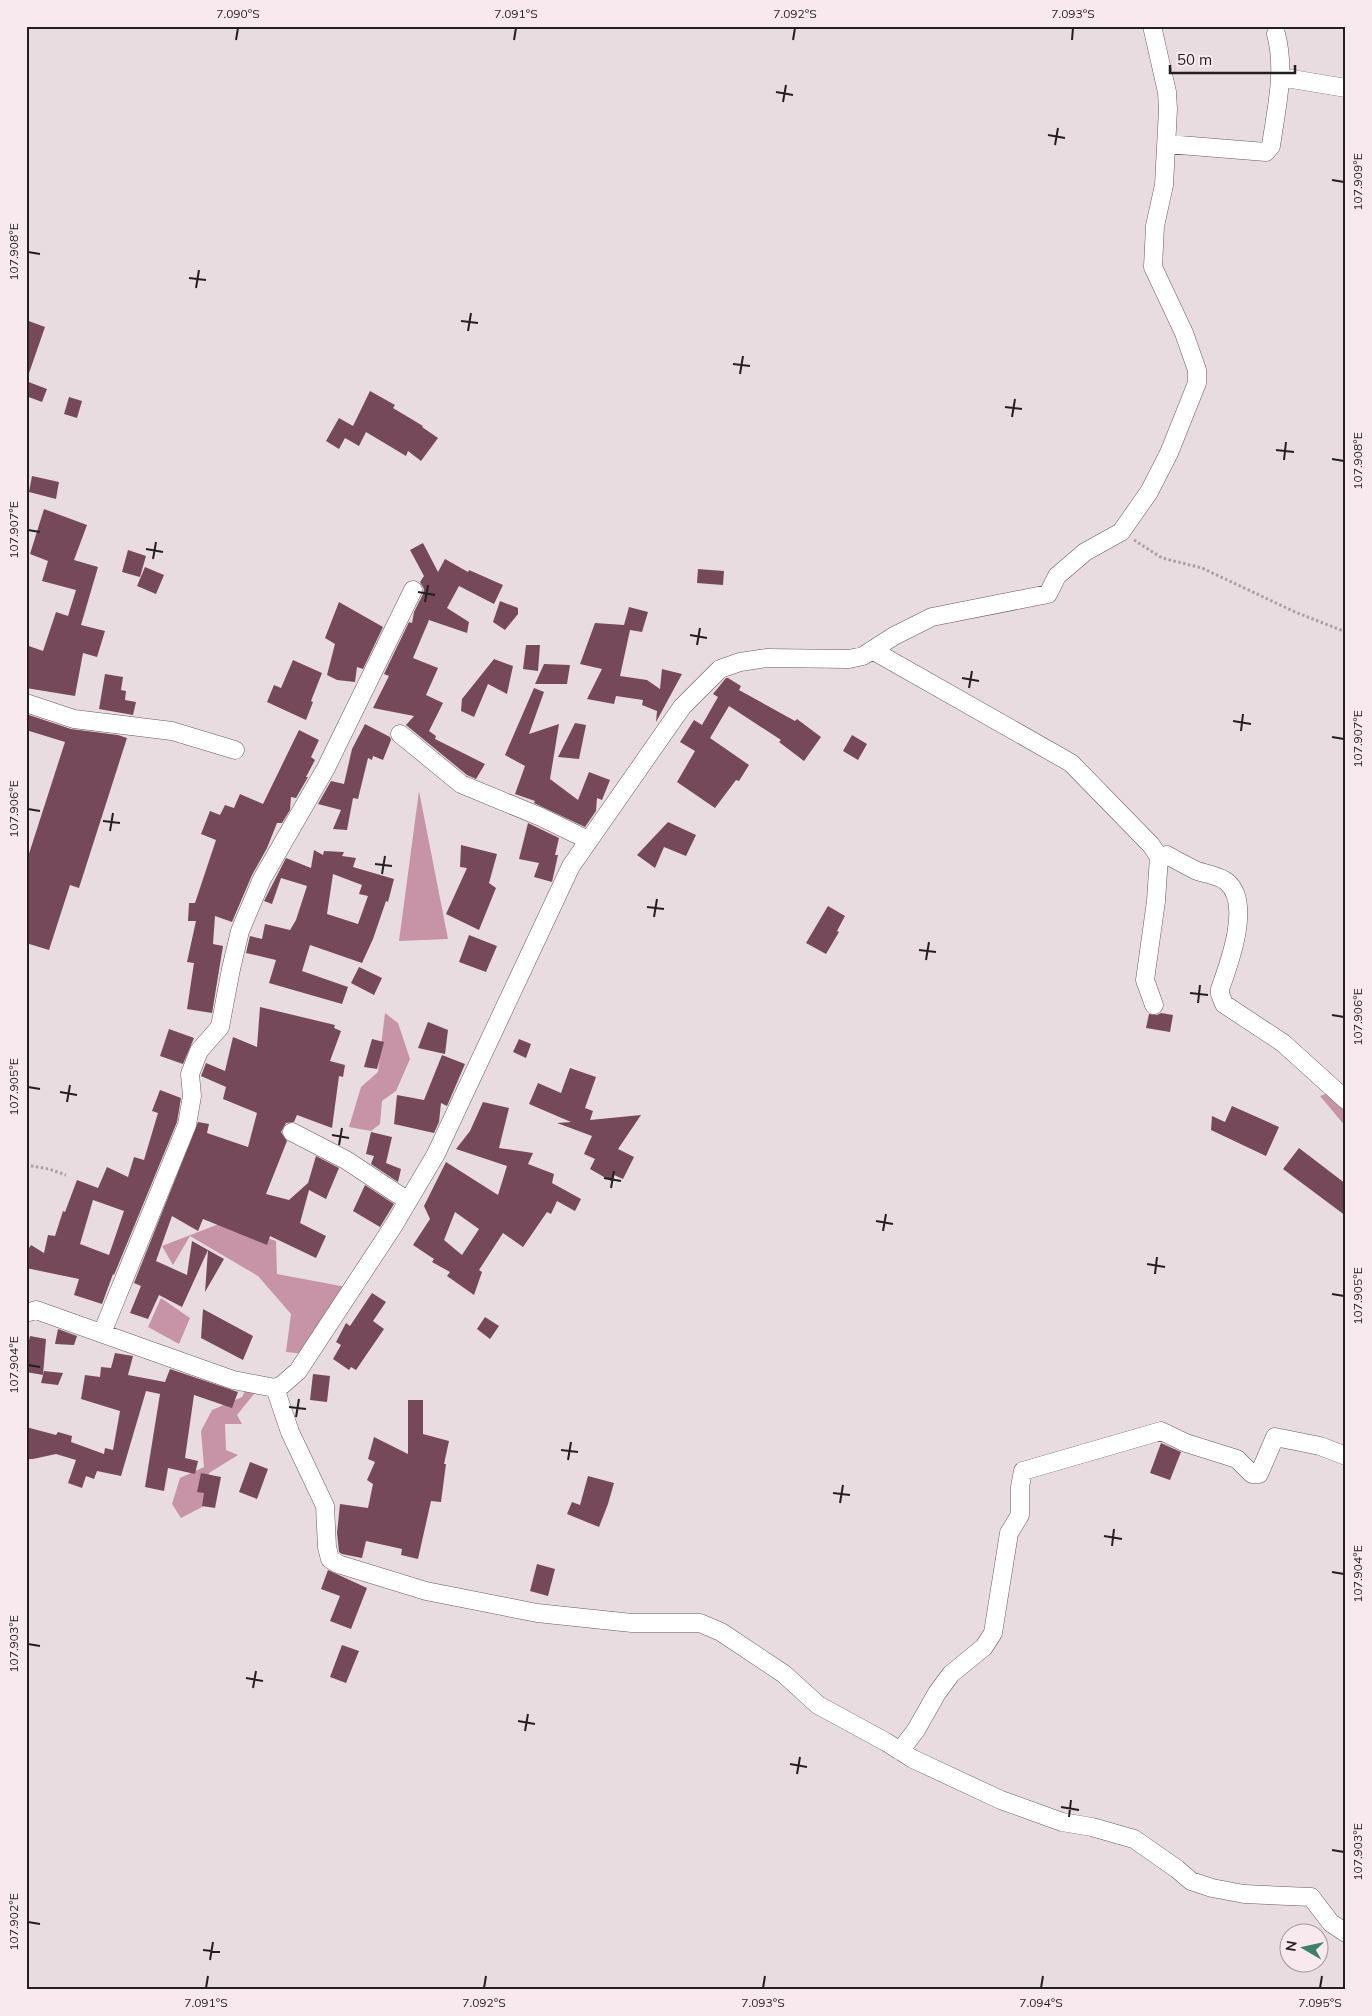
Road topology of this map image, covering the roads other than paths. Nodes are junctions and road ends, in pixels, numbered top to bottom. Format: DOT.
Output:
graph roads {
  1 [pos="1152,26"];
  2 [pos="1276,34"];
  3 [pos="1280,77"];
  4 [pos="1346,88"];
  5 [pos="1167,144"];
  6 [pos="414,590"];
  7 [pos="875,648"];
  8 [pos="26,703"];
  9 [pos="400,734"];
  10 [pos="235,750"];
  11 [pos="588,840"];
  12 [pos="1159,857"];
  13 [pos="1154,1005"];
  14 [pos="1346,1100"];
  15 [pos="292,1132"];
  16 [pos="408,1202"];
  17 [pos="26,1313"];
  18 [pos="102,1333"];
  19 [pos="275,1388"];
  20 [pos="1346,1456"];
  21 [pos="900,1751"];
  22 [pos="1346,1933"];
  1 -- 5 [label="street"];
  2 -- 3 [label="street"];
  3 -- 4 [label="street"];
  3 -- 5 [label="street"];
  5 -- 7 [label="street"];
  6 -- 18 [label="street"];
  7 -- 11 [label="street"];
  7 -- 12 [label="street"];
  8 -- 10 [label="street"];
  9 -- 11 [label="street"];
  11 -- 16 [label="street"];
  12 -- 13 [label="street"];
  12 -- 14 [label="street"];
  15 -- 16 [label="street"];
  16 -- 19 [label="street"];
  17 -- 18 [label="street"];
  18 -- 19 [label="street"];
  19 -- 21 [label="street"];
  20 -- 21 [label="street"];
  21 -- 22 [label="street"];
}
